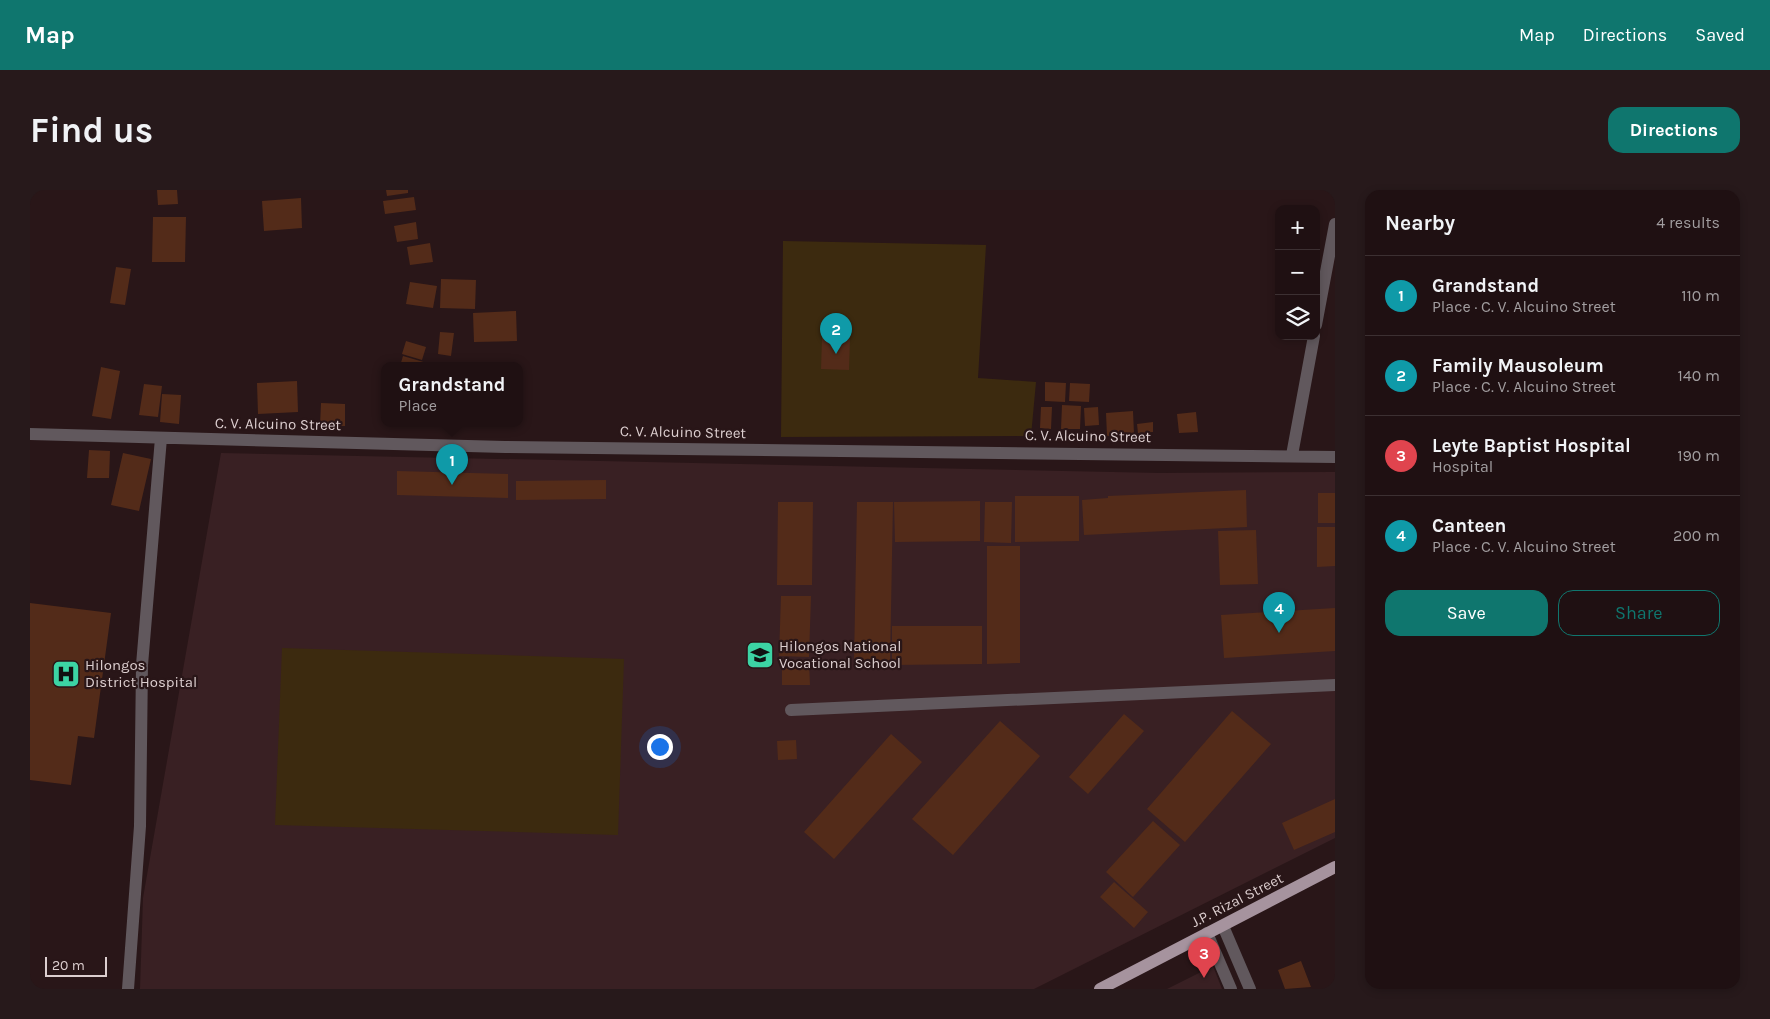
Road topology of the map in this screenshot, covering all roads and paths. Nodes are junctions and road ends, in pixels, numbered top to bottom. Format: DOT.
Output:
graph roads {
  1 [pos="1335,224"];
  2 [pos="1320,305"];
  3 [pos="1313,340"];
  4 [pos="30,434"];
  5 [pos="161,438"];
  6 [pos="1292,455"];
  7 [pos="1335,457"];
  8 [pos="1335,685"];
  9 [pos="791,710"];
  10 [pos="1335,867"];
  11 [pos="1223,926"];
  12 [pos="1207,933"];
  13 [pos="128,989"];
  14 [pos="1100,989"];
  15 [pos="1231,989"];
  16 [pos="1250,989"];
  1 -- 2 [label="street"];
  3 -- 6 [label="street"];
  4 -- 5 [label="street, C. V. Alcuino Street"];
  5 -- 6 [label="street, C. V. Alcuino Street"];
  5 -- 13 [label="street"];
  6 -- 7 [label="street, C. V. Alcuino Street"];
  8 -- 9 [label="street"];
  10 -- 11 [label="main road, J.P. Rizal Street"];
  11 -- 12 [label="main road, J.P. Rizal Street"];
  11 -- 16 [label="street"];
  12 -- 14 [label="main road, J.P. Rizal Street"];
  12 -- 15 [label="street"];
}
